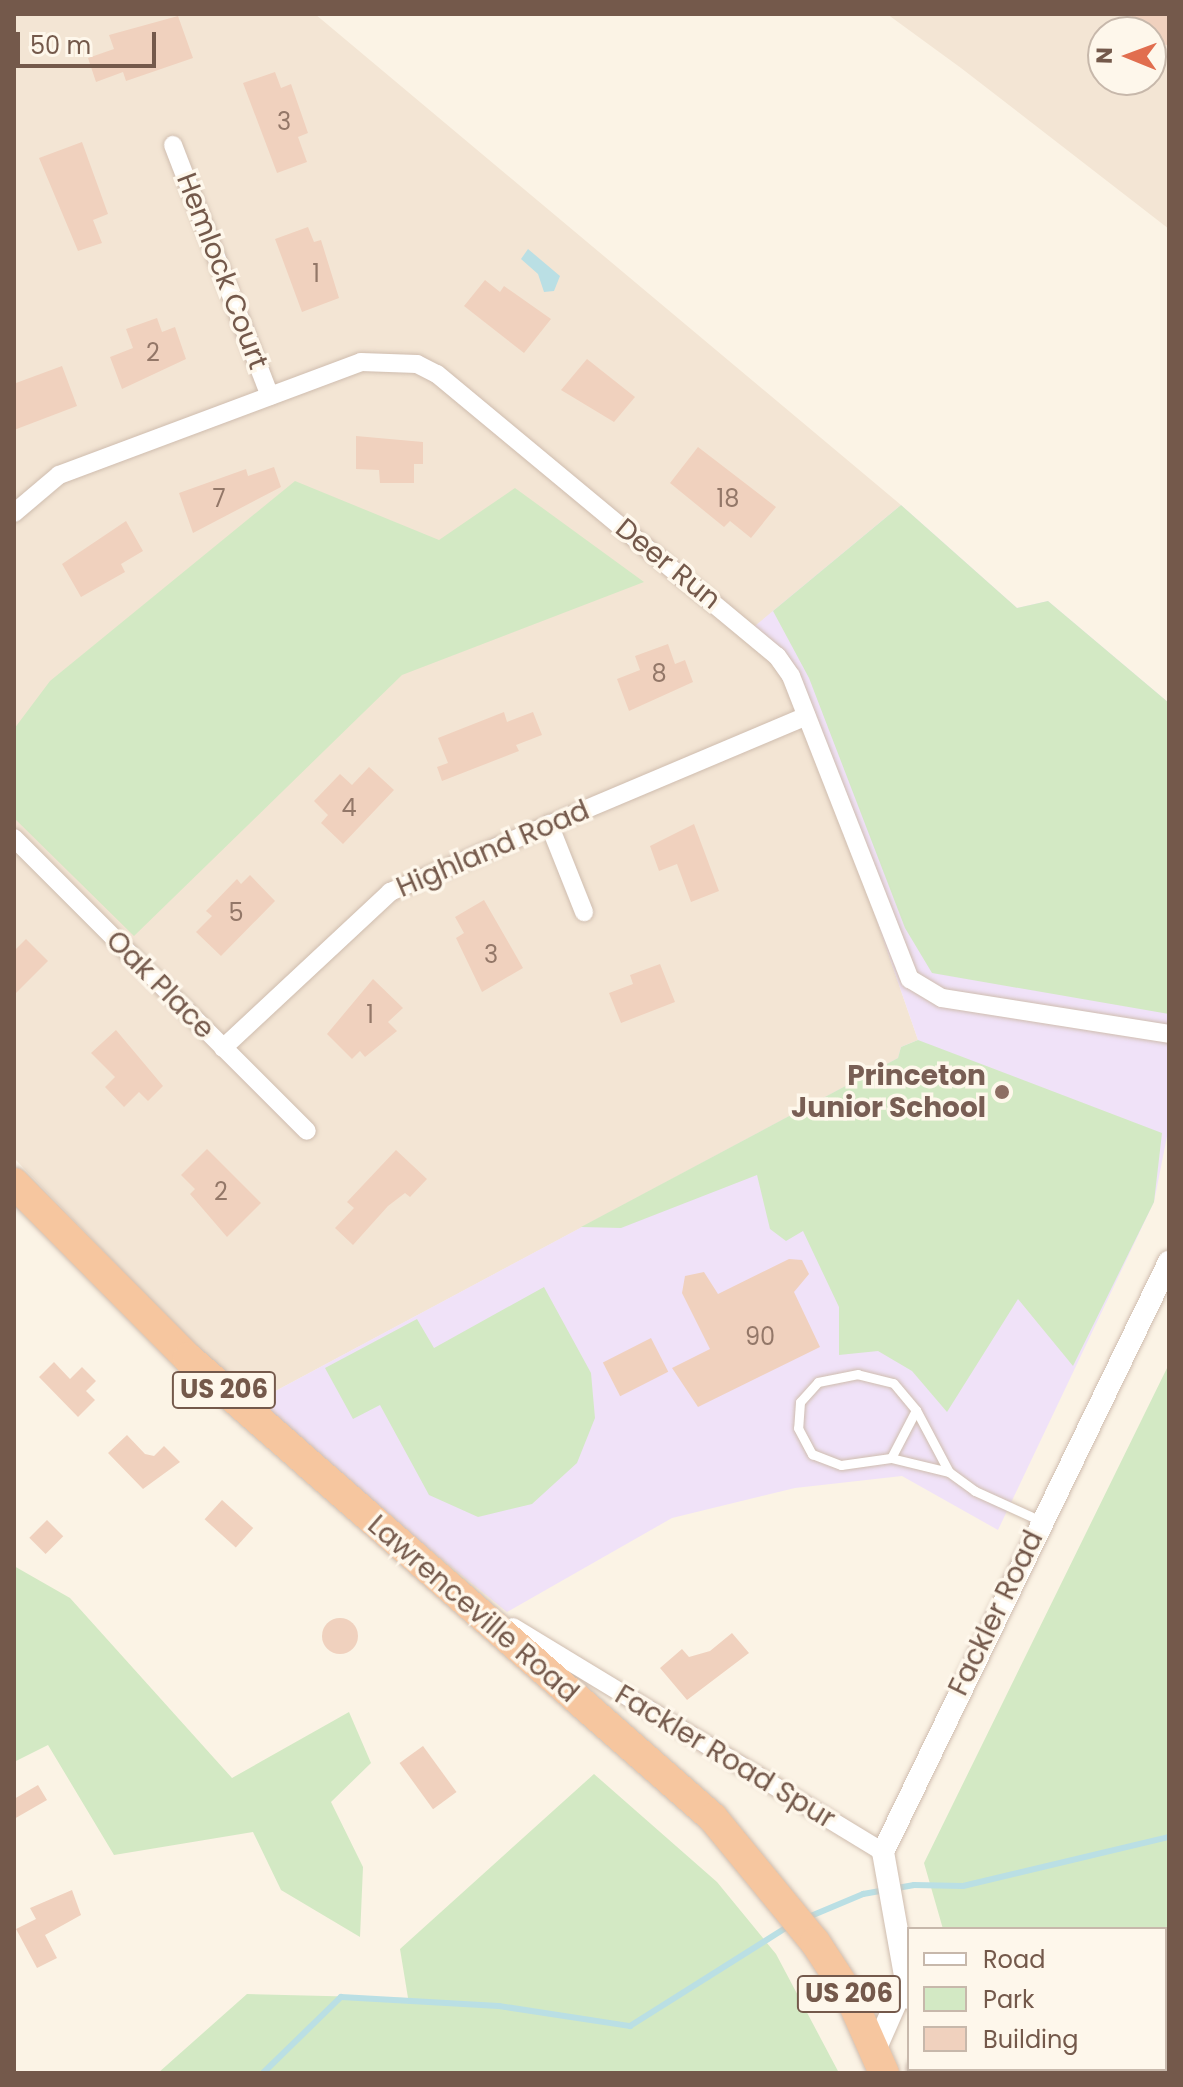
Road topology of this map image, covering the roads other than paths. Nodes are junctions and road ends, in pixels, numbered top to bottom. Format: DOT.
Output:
graph roads {
  1 [pos="173,145"];
  2 [pos="270,396"];
  3 [pos="14,513"];
  4 [pos="806,716"];
  5 [pos="549,824"];
  6 [pos="14,838"];
  7 [pos="584,912"];
  8 [pos="1169,1034"];
  9 [pos="223,1048"];
  10 [pos="307,1131"];
  11 [pos="14,1183"];
  12 [pos="1169,1262"];
  13 [pos="916,1410"];
  14 [pos="891,1458"];
  15 [pos="949,1472"];
  16 [pos="1041,1521"];
  17 [pos="445,1586"];
  18 [pos="884,1856"];
  19 [pos="907,1982"];
  20 [pos="907,1991"];
  21 [pos="880,2062"];
  1 -- 2 [label="street, Hemlock Court"];
  2 -- 3 [label="street, Deer Run"];
  2 -- 4 [label="street, Deer Run"];
  4 -- 5 [label="street, Highland Road"];
  4 -- 8 [label="street, Deer Run"];
  5 -- 7 [label="street"];
  5 -- 9 [label="street, Highland Road"];
  6 -- 9 [label="street, Oak Place"];
  9 -- 10 [label="street, Oak Place"];
  11 -- 17 [label="highway, Lawrenceville Road / US 206"];
  12 -- 16 [label="street, Fackler Road"];
  13 -- 14 [label="lane"];
  13 -- 14 [label="lane"];
  13 -- 15 [label="lane"];
  14 -- 15 [label="lane"];
  15 -- 16 [label="lane"];
  16 -- 18 [label="street, Fackler Road"];
  17 -- 18 [label="street, Fackler Road Spur"];
  17 -- 21 [label="highway, Lawrenceville Road / US 206"];
  18 -- 19 [label="street"];
  20 -- 21 [label="street"];
}
